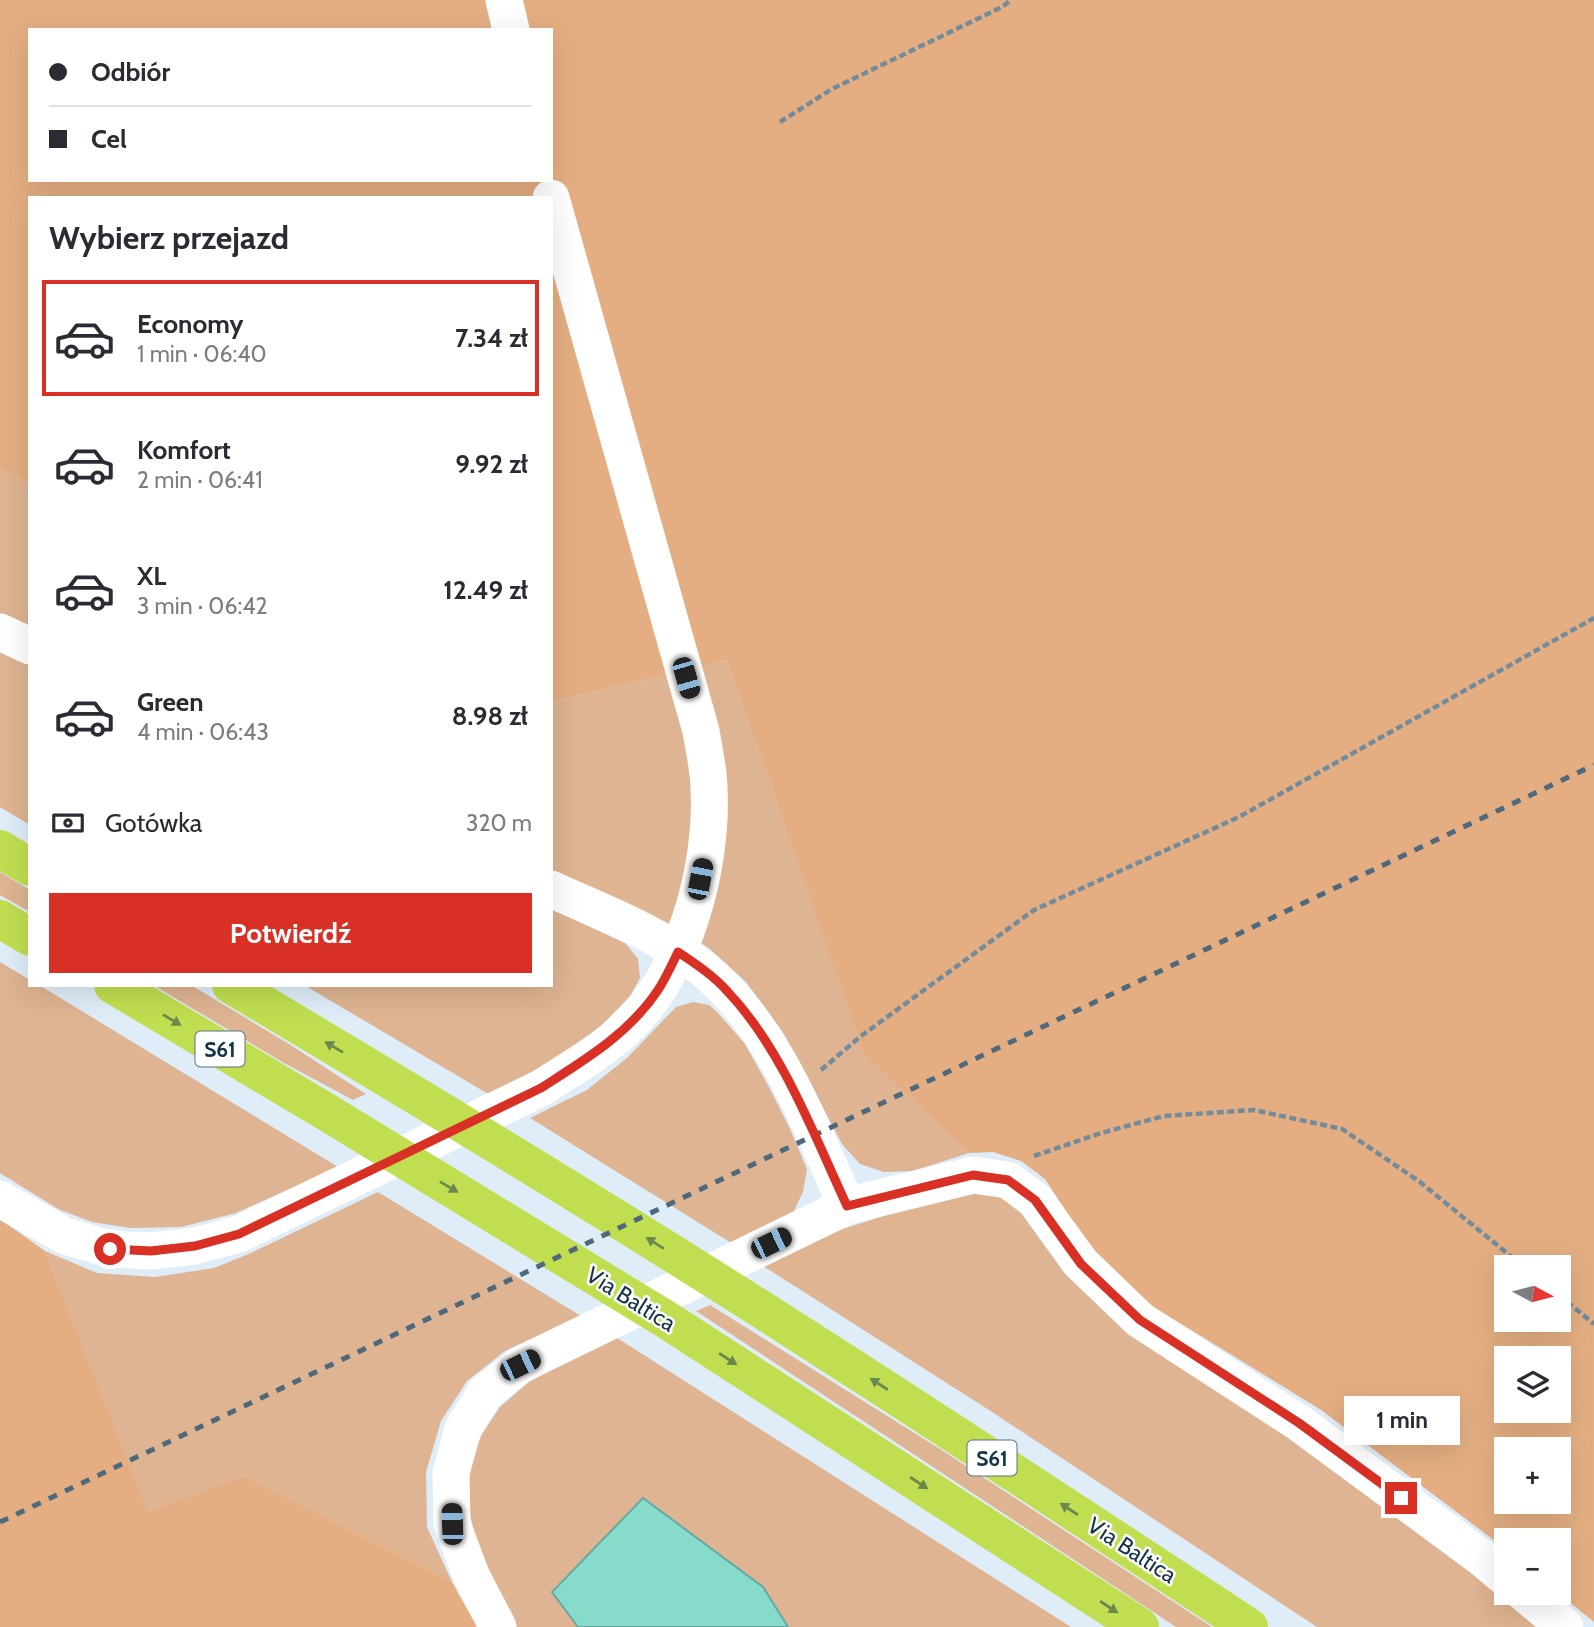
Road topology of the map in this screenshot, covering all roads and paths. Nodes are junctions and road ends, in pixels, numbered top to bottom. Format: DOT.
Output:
graph roads {
  1 [pos="504,0"];
  2 [pos="1012,0"];
  3 [pos="511,28"];
  4 [pos="780,122"];
  5 [pos="553,205"];
  6 [pos="1594,618"];
  7 [pos="0,632"];
  8 [pos="28,645"];
  9 [pos="0,849"];
  10 [pos="28,866"];
  11 [pos="553,890"];
  12 [pos="0,919"];
  13 [pos="28,936"];
  14 [pos="678,952"];
  15 [pos="116,987"];
  16 [pos="234,987"];
  17 [pos="794,1094"];
  18 [pos="1008,1180"];
  19 [pos="0,1199"];
  20 [pos="847,1206"];
  21 [pos="1509,1255"];
  22 [pos="1572,1306"];
  23 [pos="1594,1324"];
  24 [pos="1494,1568"];
  25 [pos="1539,1605"];
  26 [pos="498,1627"];
  27 [pos="1140,1627"];
  28 [pos="1249,1627"];
  29 [pos="1565,1627"];
  1 -- 3 [label="lane"];
  2 -- 4 [label="path"];
  5 -- 14 [label="lane"];
  6 -- 17 [label="path"];
  7 -- 8 [label="lane"];
  9 -- 10 [label="highway"];
  11 -- 14 [label="lane"];
  12 -- 13 [label="highway"];
  14 -- 17 [label="lane"];
  14 -- 19 [label="lane"];
  15 -- 27 [label="highway, Via Baltica / S61, one-way"];
  28 -- 16 [label="highway, Via Baltica / S61, one-way"];
  17 -- 20 [label="lane"];
  18 -- 20 [label="lane"];
  18 -- 21 [label="path"];
  18 -- 24 [label="lane"];
  20 -- 26 [label="lane"];
  22 -- 23 [label="path"];
  25 -- 29 [label="lane"];
}
